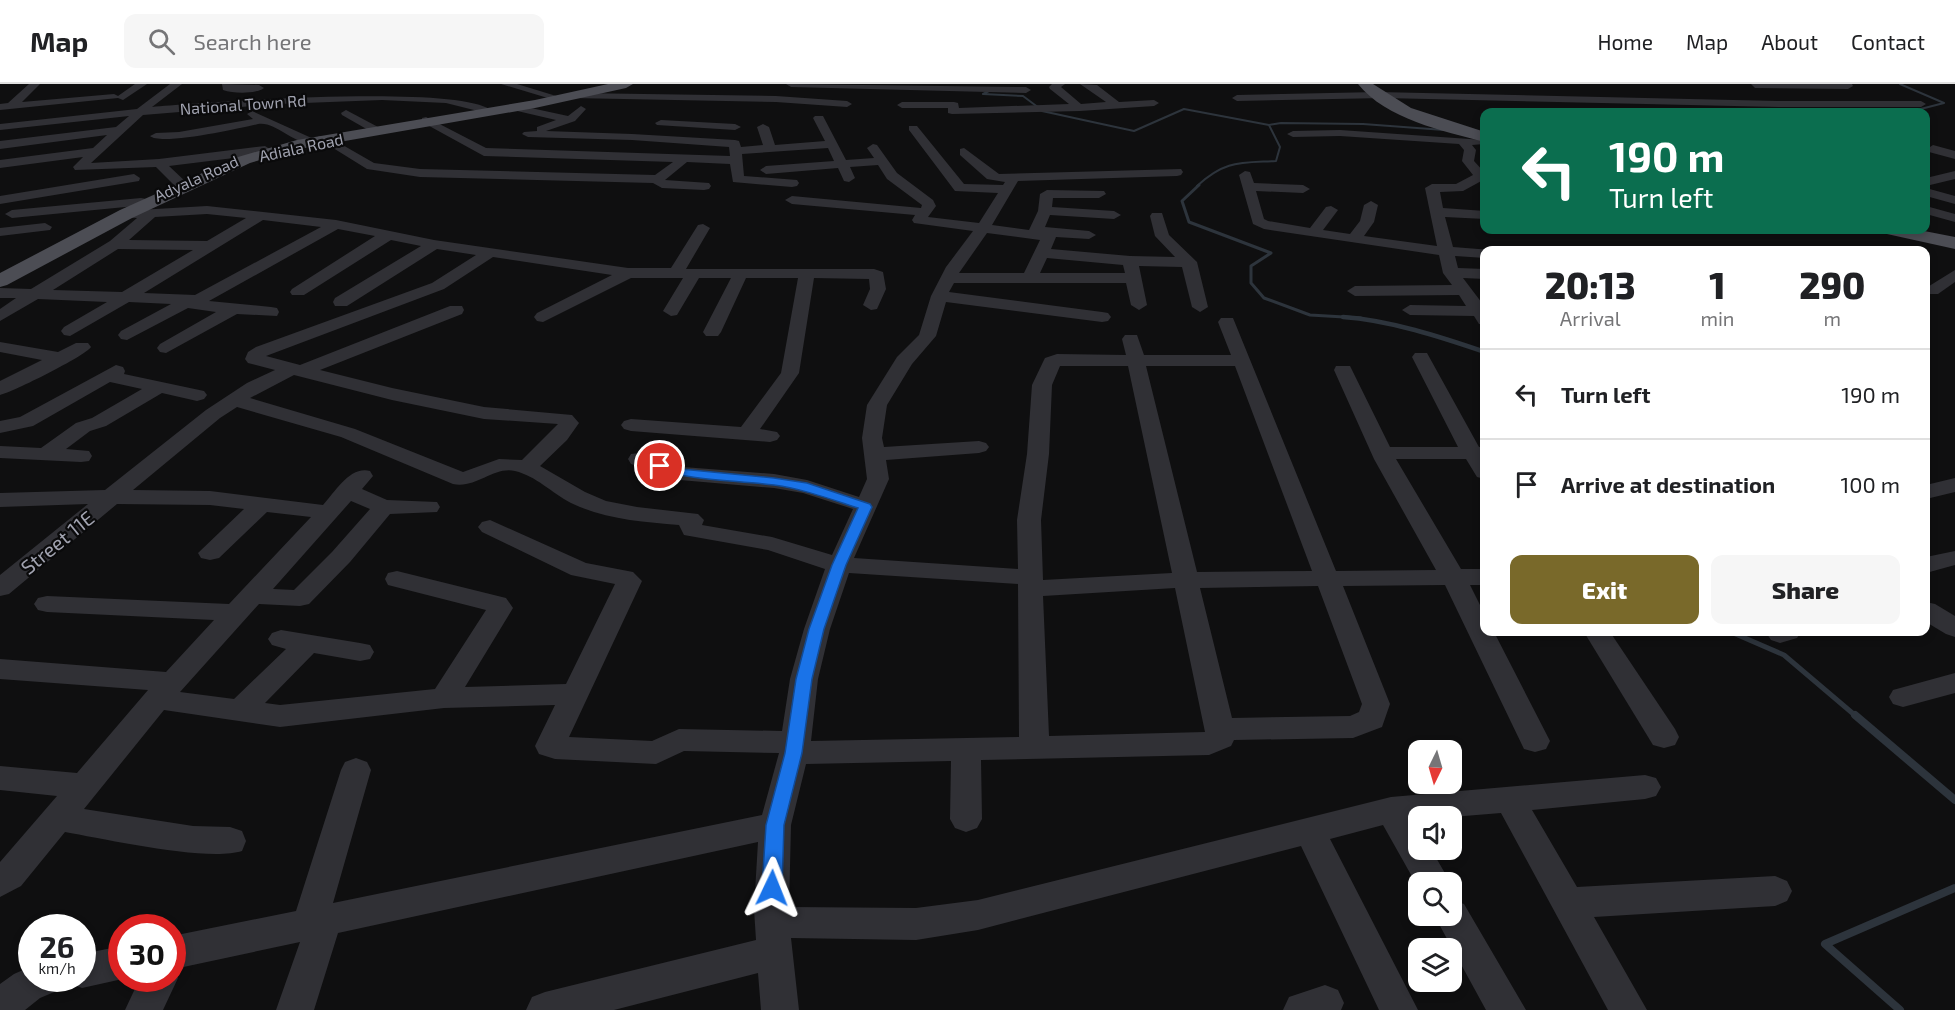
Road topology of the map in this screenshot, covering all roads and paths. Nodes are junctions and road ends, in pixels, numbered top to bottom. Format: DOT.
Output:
graph roads {
  1 [pos="35,84"];
  2 [pos="142,84"];
  3 [pos="177,84"];
  4 [pos="227,84"];
  5 [pos="506,84"];
  6 [pos="521,84"];
  7 [pos="617,84"];
  8 [pos="626,84"];
  9 [pos="776,84"];
  10 [pos="1060,84"];
  11 [pos="1085,84"];
  12 [pos="1365,84"];
  13 [pos="1488,84"];
  14 [pos="1755,84"];
  15 [pos="831,85"];
  16 [pos="321,86"];
  17 [pos="410,86"];
  18 [pos="1848,86"];
  19 [pos="269,87"];
  20 [pos="380,89"];
  21 [pos="70,90"];
  22 [pos="1026,90"];
  23 [pos="1541,90"];
  24 [pos="1725,90"];
  25 [pos="1767,90"];
  26 [pos="1601,91"];
  27 [pos="1644,91"];
  28 [pos="1497,92"];
  29 [pos="1687,92"];
  30 [pos="164,93"];
  31 [pos="740,93"];
  32 [pos="1735,95"];
  33 [pos="123,96"];
  34 [pos="820,96"];
  35 [pos="909,96"];
  36 [pos="1379,96"];
  37 [pos="1885,96"];
  38 [pos="571,98"];
  39 [pos="994,98"];
  40 [pos="1237,98"];
  41 [pos="1508,99"];
  42 [pos="297,100"];
  43 [pos="1553,100"];
  44 [pos="957,101"];
  45 [pos="1616,101"];
  46 [pos="1660,102"];
  47 [pos="57,103"];
  48 [pos="1154,103"];
  49 [pos="1706,103"];
  50 [pos="847,104"];
  51 [pos="1751,104"];
  52 [pos="1793,104"];
  53 [pos="1922,104"];
  54 [pos="902,105"];
  55 [pos="1116,105"];
  56 [pos="5,107"];
  57 [pos="96,107"];
  58 [pos="517,108"];
  59 [pos="1080,108"];
  60 [pos="1520,108"];
  61 [pos="1564,108"];
  62 [pos="1626,108"];
  63 [pos="1670,108"];
  64 [pos="1715,108"];
  65 [pos="1759,108"];
  66 [pos="1801,108"];
  67 [pos="316,109"];
  68 [pos="141,110"];
  69 [pos="486,110"];
  70 [pos="346,113"];
  71 [pos="252,114"];
  72 [pos="86,117"];
  73 [pos="819,118"];
  74 [pos="570,119"];
  75 [pos="900,119"];
  76 [pos="193,120"];
  77 [pos="265,120"];
  78 [pos="593,120"];
  79 [pos="429,121"];
  80 [pos="647,123"];
  81 [pos="0,127"];
  82 [pos="735,127"];
  83 [pos="763,127"];
  84 [pos="913,128"];
  85 [pos="374,129"];
  86 [pos="121,130"];
  87 [pos="1325,133"];
  88 [pos="1293,134"];
  89 [pos="1476,135"];
  90 [pos="156,136"];
  91 [pos="518,137"];
  92 [pos="321,139"];
  93 [pos="833,144"];
  94 [pos="1337,144"];
  95 [pos="0,145"];
  96 [pos="770,149"];
  97 [pos="1933,149"];
  98 [pos="265,150"];
  99 [pos="98,151"];
  100 [pos="964,152"];
  101 [pos="472,155"];
  102 [pos="1955,155"];
  103 [pos="685,158"];
  104 [pos="736,161"];
  105 [pos="0,164"];
  106 [pos="844,164"];
  107 [pos="442,172"];
  108 [pos="1177,172"];
  109 [pos="169,173"];
  110 [pos="1288,173"];
  111 [pos="1480,175"];
  112 [pos="1480,177"];
  113 [pos="861,178"];
  114 [pos="656,179"];
  115 [pos="1953,181"];
  116 [pos="1930,182"];
  117 [pos="792,183"];
  118 [pos="1010,183"];
  119 [pos="704,186"];
  120 [pos="1930,189"];
  121 [pos="1930,191"];
  122 [pos="1099,194"];
  123 [pos="0,200"];
  124 [pos="792,200"];
  125 [pos="1955,200"];
  126 [pos="1371,205"];
  127 [pos="146,207"];
  128 [pos="1331,210"];
  129 [pos="1045,211"];
  130 [pos="1930,211"];
  131 [pos="924,212"];
  132 [pos="1439,212"];
  133 [pos="126,214"];
  134 [pos="1114,215"];
  135 [pos="1480,215"];
  136 [pos="0,216"];
  137 [pos="260,216"];
  138 [pos="1157,216"];
  139 [pos="1955,218"];
  140 [pos="101,222"];
  141 [pos="336,224"];
  142 [pos="703,228"];
  143 [pos="983,228"];
  144 [pos="0,232"];
  145 [pos="1035,232"];
  146 [pos="1313,233"];
  147 [pos="1913,234"];
  148 [pos="386,236"];
  149 [pos="1089,236"];
  150 [pos="1353,239"];
  151 [pos="1955,243"];
  152 [pos="116,244"];
  153 [pos="434,244"];
  154 [pos="211,246"];
  155 [pos="1446,251"];
  156 [pos="489,253"];
  157 [pos="1043,253"];
  158 [pos="1480,253"];
  159 [pos="1130,261"];
  160 [pos="1189,262"];
  161 [pos="628,273"];
  162 [pos="676,273"];
  163 [pos="693,273"];
  164 [pos="741,273"];
  165 [pos="807,273"];
  166 [pos="1451,273"];
  167 [pos="0,274"];
  168 [pos="1480,274"];
  169 [pos="1955,275"];
  170 [pos="949,278"];
  171 [pos="1134,278"];
  172 [pos="1029,279"];
  173 [pos="0,281"];
  174 [pos="1464,290"];
  175 [pos="298,291"];
  176 [pos="1354,291"];
  177 [pos="1932,291"];
  178 [pos="0,293"];
  179 [pos="33,295"];
  180 [pos="127,298"];
  181 [pos="186,302"];
  182 [pos="340,302"];
  183 [pos="937,302"];
  184 [pos="871,304"];
  185 [pos="1139,305"];
  186 [pos="1200,307"];
  187 [pos="232,309"];
  188 [pos="456,310"];
  189 [pos="1410,310"];
  190 [pos="671,311"];
  191 [pos="271,312"];
  192 [pos="1480,313"];
  193 [pos="0,316"];
  194 [pos="1480,316"];
  195 [pos="543,317"];
  196 [pos="1102,317"];
  197 [pos="1227,322"];
  198 [pos="70,331"];
  199 [pos="712,332"];
  200 [pos="127,335"];
  201 [pos="0,347"];
  202 [pos="82,347"];
  203 [pos="166,348"];
  204 [pos="1133,350"];
  205 [pos="1421,357"];
  206 [pos="61,358"];
  207 [pos="1243,360"];
  208 [pos="296,370"];
  209 [pos="1342,370"];
  210 [pos="159,387"];
  211 [pos="1,388"];
  212 [pos="197,395"];
  213 [pos="234,400"];
  214 [pos="631,425"];
  215 [pos="0,427"];
  216 [pos="747,433"];
  217 [pos="770,436"];
  218 [pos="979,447"];
  219 [pos="0,452"];
  220 [pos="1383,453"];
  221 [pos="1478,453"];
  222 [pos="46,454"];
  223 [pos="874,454"];
  224 [pos="81,456"];
  225 [pos="639,459"];
  226 [pos="526,467"];
  227 [pos="1955,485"];
  228 [pos="1930,491"];
  229 [pos="114,497"];
  230 [pos="0,500"];
  231 [pos="262,504"];
  232 [pos="384,507"];
  233 [pos="429,507"];
  234 [pos="866,507"];
  235 [pos="327,512"];
  236 [pos="490,527"];
  237 [pos="210,553"];
  238 [pos="1955,558"];
  239 [pos="1930,563"];
  240 [pos="839,565"];
  241 [pos="1327,577"];
  242 [pos="1453,577"];
  243 [pos="1480,577"];
  244 [pos="397,579"];
  245 [pos="1185,580"];
  246 [pos="1030,583"];
  247 [pos="0,588"];
  248 [pos="47,604"];
  249 [pos="244,605"];
  250 [pos="1930,612"];
  251 [pos="1955,628"];
  252 [pos="1480,631"];
  253 [pos="1482,636"];
  254 [pos="1600,636"];
  255 [pos="360,652"];
  256 [pos="0,669"];
  257 [pos="1955,683"];
  258 [pos="165,691"];
  259 [pos="573,694"];
  260 [pos="1902,697"];
  261 [pos="444,698"];
  262 [pos="240,711"];
  263 [pos="1220,729"];
  264 [pos="1664,737"];
  265 [pos="1535,741"];
  266 [pos="794,747"];
  267 [pos="1034,749"];
  268 [pos="966,750"];
  269 [pos="356,770"];
  270 [pos="0,777"];
  271 [pos="82,786"];
  272 [pos="1645,787"];
  273 [pos="1509,798"];
  274 [pos="1391,810"];
  275 [pos="57,818"];
  276 [pos="966,819"];
  277 [pos="775,825"];
  278 [pos="1310,831"];
  279 [pos="230,841"];
  280 [pos="1427,872"];
  281 [pos="0,882"];
  282 [pos="1775,891"];
  283 [pos="1568,903"];
  284 [pos="316,924"];
  285 [pos="1458,926"];
  286 [pos="773,937"];
  287 [pos="186,950"];
  288 [pos="19,992"];
  289 [pos="152,992"];
  290 [pos="1,1010"];
  291 [pos="144,1010"];
  292 [pos="296,1010"];
  293 [pos="545,1010"];
  294 [pos="780,1010"];
  295 [pos="1398,1010"];
  296 [pos="1507,1010"];
  297 [pos="1628,1010"];
  1 -- 56 [label="street"];
  2 -- 33 [label="street"];
  3 -- 30 [label="street"];
  4 -- 19 [label="street"];
  5 -- 38 [label="street"];
  6 -- 38 [label="street"];
  7 -- 38 [label="main road, Adiala Road"];
  8 -- 38 [label="main road, Adiala Road"];
  9 -- 15 [label="street"];
  10 -- 59 [label="street"];
  11 -- 55 [label="street"];
  12 -- 36 [label="main road"];
  13 -- 28 [label="street"];
  14 -- 18 [label="street"];
  14 -- 25 [label="street"];
  15 -- 22 [label="street"];
  15 -- 34 [label="street"];
  16 -- 42 [label="street"];
  17 -- 20 [label="street"];
  21 -- 47 [label="street"];
  23 -- 26 [label="street"];
  23 -- 28 [label="street"];
  23 -- 43 [label="street"];
  24 -- 32 [label="street"];
  26 -- 27 [label="street"];
  26 -- 45 [label="street"];
  27 -- 29 [label="street"];
  27 -- 46 [label="street"];
  28 -- 41 [label="street"];
  29 -- 32 [label="street"];
  29 -- 49 [label="street"];
  30 -- 33 [label="street"];
  30 -- 68 [label="street"];
  31 -- 34 [label="street"];
  32 -- 37 [label="street"];
  32 -- 51 [label="street"];
  33 -- 47 [label="street"];
  34 -- 54 [label="street"];
  35 -- 44 [label="street"];
  36 -- 40 [label="street"];
  36 -- 41 [label="street"];
  36 -- 89 [label="main road"];
  38 -- 50 [label="street"];
  38 -- 58 [label="main road, Adiala Road"];
  38 -- 69 [label="main road, Adyala Road"];
  38 -- 74 [label="street"];
  39 -- 44 [label="street"];
  41 -- 43 [label="street"];
  41 -- 60 [label="street"];
  42 -- 68 [label="street, National Town Rd"];
  42 -- 69 [label="street, National Town Rd"];
  43 -- 45 [label="street"];
  43 -- 61 [label="street"];
  44 -- 54 [label="street"];
  44 -- 59 [label="street"];
  45 -- 46 [label="street"];
  45 -- 62 [label="street"];
  46 -- 49 [label="street"];
  46 -- 63 [label="street"];
  47 -- 56 [label="street"];
  48 -- 55 [label="street"];
  49 -- 51 [label="street"];
  49 -- 64 [label="street"];
  51 -- 52 [label="street"];
  51 -- 65 [label="street"];
  52 -- 53 [label="street"];
  52 -- 66 [label="street"];
  54 -- 75 [label="street"];
  55 -- 59 [label="street"];
  57 -- 72 [label="street"];
  58 -- 74 [label="street"];
  58 -- 79 [label="main road, Adiala Road"];
  67 -- 71 [label="street"];
  68 -- 72 [label="street, National Town Rd"];
  68 -- 86 [label="street"];
  69 -- 79 [label="main road, Adyala Road"];
  70 -- 85 [label="street"];
  71 -- 76 [label="street"];
  71 -- 77 [label="street"];
  72 -- 81 [label="street, National Town Rd"];
  73 -- 93 [label="street"];
  74 -- 78 [label="street"];
  74 -- 91 [label="street"];
  77 -- 90 [label="street"];
  77 -- 92 [label="street"];
  79 -- 85 [label="main road, Adyala Road"];
  79 -- 92 [label="main road, Adiala Road"];
  79 -- 101 [label="street"];
  80 -- 82 [label="street"];
  83 -- 96 [label="street"];
  84 -- 118 [label="street"];
  85 -- 92 [label="main road, Adyala Road"];
  86 -- 95 [label="street"];
  86 -- 99 [label="street"];
  87 -- 88 [label="street"];
  87 -- 89 [label="street"];
  87 -- 94 [label="street"];
  89 -- 111 [label="street"];
  91 -- 101 [label="street"];
  91 -- 104 [label="street"];
  92 -- 98 [label="main road, Adyala Road"];
  92 -- 107 [label="street"];
  92 -- 133 [label="main road, Adiala Road"];
  93 -- 96 [label="street"];
  93 -- 106 [label="street"];
  96 -- 104 [label="street"];
  97 -- 102 [label="street"];
  98 -- 109 [label="street"];
  98 -- 109 [label="main road, Adyala Road"];
  99 -- 105 [label="street"];
  99 -- 109 [label="street"];
  100 -- 118 [label="street"];
  101 -- 103 [label="street"];
  101 -- 107 [label="street"];
  103 -- 104 [label="street"];
  103 -- 114 [label="street"];
  104 -- 106 [label="street"];
  104 -- 117 [label="street"];
  106 -- 113 [label="street"];
  106 -- 131 [label="street"];
  107 -- 114 [label="street"];
  108 -- 118 [label="street"];
  109 -- 123 [label="street"];
  109 -- 127 [label="main road, Adyala Road"];
  110 -- 146 [label="street"];
  112 -- 132 [label="street"];
  114 -- 119 [label="street"];
  115 -- 116 [label="street"];
  115 -- 120 [label="street"];
  118 -- 143 [label="street"];
  121 -- 125 [label="street"];
  122 -- 129 [label="street"];
  124 -- 131 [label="street"];
  126 -- 150 [label="street"];
  127 -- 133 [label="street"];
  127 -- 136 [label="street"];
  127 -- 137 [label="street"];
  127 -- 140 [label="main road, Adyala Road"];
  127 -- 152 [label="street"];
  128 -- 146 [label="street"];
  129 -- 134 [label="street"];
  129 -- 145 [label="street"];
  130 -- 139 [label="street"];
  131 -- 143 [label="street"];
  132 -- 135 [label="street"];
  132 -- 155 [label="street"];
  133 -- 173 [label="main road, Adiala Road"];
  137 -- 141 [label="street"];
  137 -- 154 [label="street"];
  138 -- 160 [label="street"];
  140 -- 144 [label="street"];
  140 -- 167 [label="main road, Adyala Road"];
  141 -- 148 [label="street"];
  141 -- 181 [label="street"];
  142 -- 162 [label="street"];
  143 -- 145 [label="street"];
  143 -- 170 [label="street"];
  145 -- 149 [label="street"];
  145 -- 157 [label="street"];
  146 -- 150 [label="street"];
  147 -- 151 [label="main road"];
  148 -- 153 [label="street"];
  148 -- 175 [label="street"];
  150 -- 155 [label="street"];
  152 -- 154 [label="street"];
  152 -- 179 [label="street"];
  153 -- 156 [label="street"];
  153 -- 182 [label="street"];
  154 -- 180 [label="street"];
  155 -- 158 [label="street"];
  155 -- 166 [label="street"];
  156 -- 161 [label="street"];
  156 -- 208 [label="street"];
  157 -- 159 [label="street"];
  157 -- 172 [label="street"];
  159 -- 160 [label="street"];
  159 -- 171 [label="street"];
  160 -- 186 [label="street"];
  161 -- 162 [label="street"];
  161 -- 195 [label="street"];
  162 -- 163 [label="street"];
  163 -- 164 [label="street"];
  163 -- 190 [label="street"];
  164 -- 165 [label="street"];
  164 -- 199 [label="street"];
  165 -- 184 [label="street"];
  165 -- 216 [label="street"];
  166 -- 168 [label="street"];
  166 -- 174 [label="street"];
  169 -- 177 [label="street"];
  170 -- 172 [label="street"];
  170 -- 183 [label="street"];
  171 -- 172 [label="street"];
  171 -- 185 [label="street"];
  174 -- 176 [label="street"];
  174 -- 192 [label="street"];
  178 -- 179 [label="street"];
  179 -- 180 [label="street"];
  179 -- 193 [label="street"];
  180 -- 181 [label="street"];
  180 -- 198 [label="street"];
  181 -- 187 [label="street"];
  181 -- 200 [label="street"];
  183 -- 196 [label="street"];
  183 -- 223 [label="street"];
  187 -- 191 [label="street"];
  187 -- 203 [label="street"];
  188 -- 208 [label="street, Street 11E"];
  189 -- 194 [label="street"];
  197 -- 207 [label="street"];
  201 -- 206 [label="street"];
  202 -- 206 [label="street"];
  204 -- 207 [label="street"];
  204 -- 245 [label="street"];
  204 -- 246 [label="street"];
  205 -- 221 [label="street"];
  206 -- 211 [label="street"];
  207 -- 241 [label="street"];
  208 -- 213 [label="street, Street 11E"];
  208 -- 226 [label="street"];
  209 -- 220 [label="street"];
  210 -- 212 [label="street"];
  210 -- 215 [label="street"];
  210 -- 222 [label="street"];
  213 -- 226 [label="street"];
  213 -- 229 [label="street, Street 11E"];
  214 -- 216 [label="street"];
  216 -- 217 [label="street"];
  218 -- 223 [label="street"];
  219 -- 222 [label="street"];
  220 -- 221 [label="street"];
  220 -- 242 [label="street"];
  222 -- 224 [label="street"];
  223 -- 234 [label="street"];
  225 -- 234 [label="street"];
  226 -- 240 [label="street"];
  227 -- 228 [label="street"];
  229 -- 230 [label="street"];
  229 -- 231 [label="street"];
  229 -- 247 [label="street, Street 11E"];
  231 -- 235 [label="street"];
  231 -- 237 [label="street"];
  232 -- 233 [label="street"];
  232 -- 235 [label="street"];
  232 -- 249 [label="street"];
  234 -- 240 [label="street"];
  235 -- 249 [label="street"];
  236 -- 259 [label="street"];
  238 -- 239 [label="street"];
  240 -- 246 [label="street"];
  240 -- 266 [label="street"];
  241 -- 242 [label="street"];
  241 -- 245 [label="street"];
  241 -- 263 [label="street"];
  242 -- 243 [label="street"];
  242 -- 252 [label="street"];
  244 -- 261 [label="street"];
  245 -- 246 [label="street"];
  245 -- 263 [label="street"];
  246 -- 267 [label="street"];
  248 -- 249 [label="street"];
  249 -- 258 [label="street"];
  250 -- 251 [label="street"];
  253 -- 265 [label="street"];
  254 -- 264 [label="street"];
  255 -- 262 [label="street"];
  256 -- 258 [label="street"];
  257 -- 260 [label="street"];
  258 -- 262 [label="street"];
  258 -- 271 [label="street"];
  259 -- 261 [label="street"];
  259 -- 266 [label="street"];
  261 -- 262 [label="street"];
  263 -- 267 [label="street"];
  266 -- 268 [label="street"];
  266 -- 277 [label="street"];
  267 -- 268 [label="street"];
  268 -- 276 [label="street"];
  269 -- 284 [label="street"];
  270 -- 271 [label="street"];
  271 -- 275 [label="street"];
  272 -- 273 [label="street"];
  273 -- 274 [label="street"];
  273 -- 283 [label="street"];
  274 -- 278 [label="street"];
  274 -- 280 [label="street"];
  275 -- 279 [label="street"];
  275 -- 281 [label="street"];
  277 -- 284 [label="street"];
  277 -- 286 [label="street"];
  278 -- 286 [label="street"];
  278 -- 295 [label="street"];
  282 -- 283 [label="street"];
  283 -- 297 [label="street"];
  284 -- 287 [label="street"];
  284 -- 292 [label="street"];
  285 -- 296 [label="street"];
  286 -- 293 [label="street"];
  286 -- 294 [label="street"];
  288 -- 290 [label="street"];
  289 -- 291 [label="street"];
}
